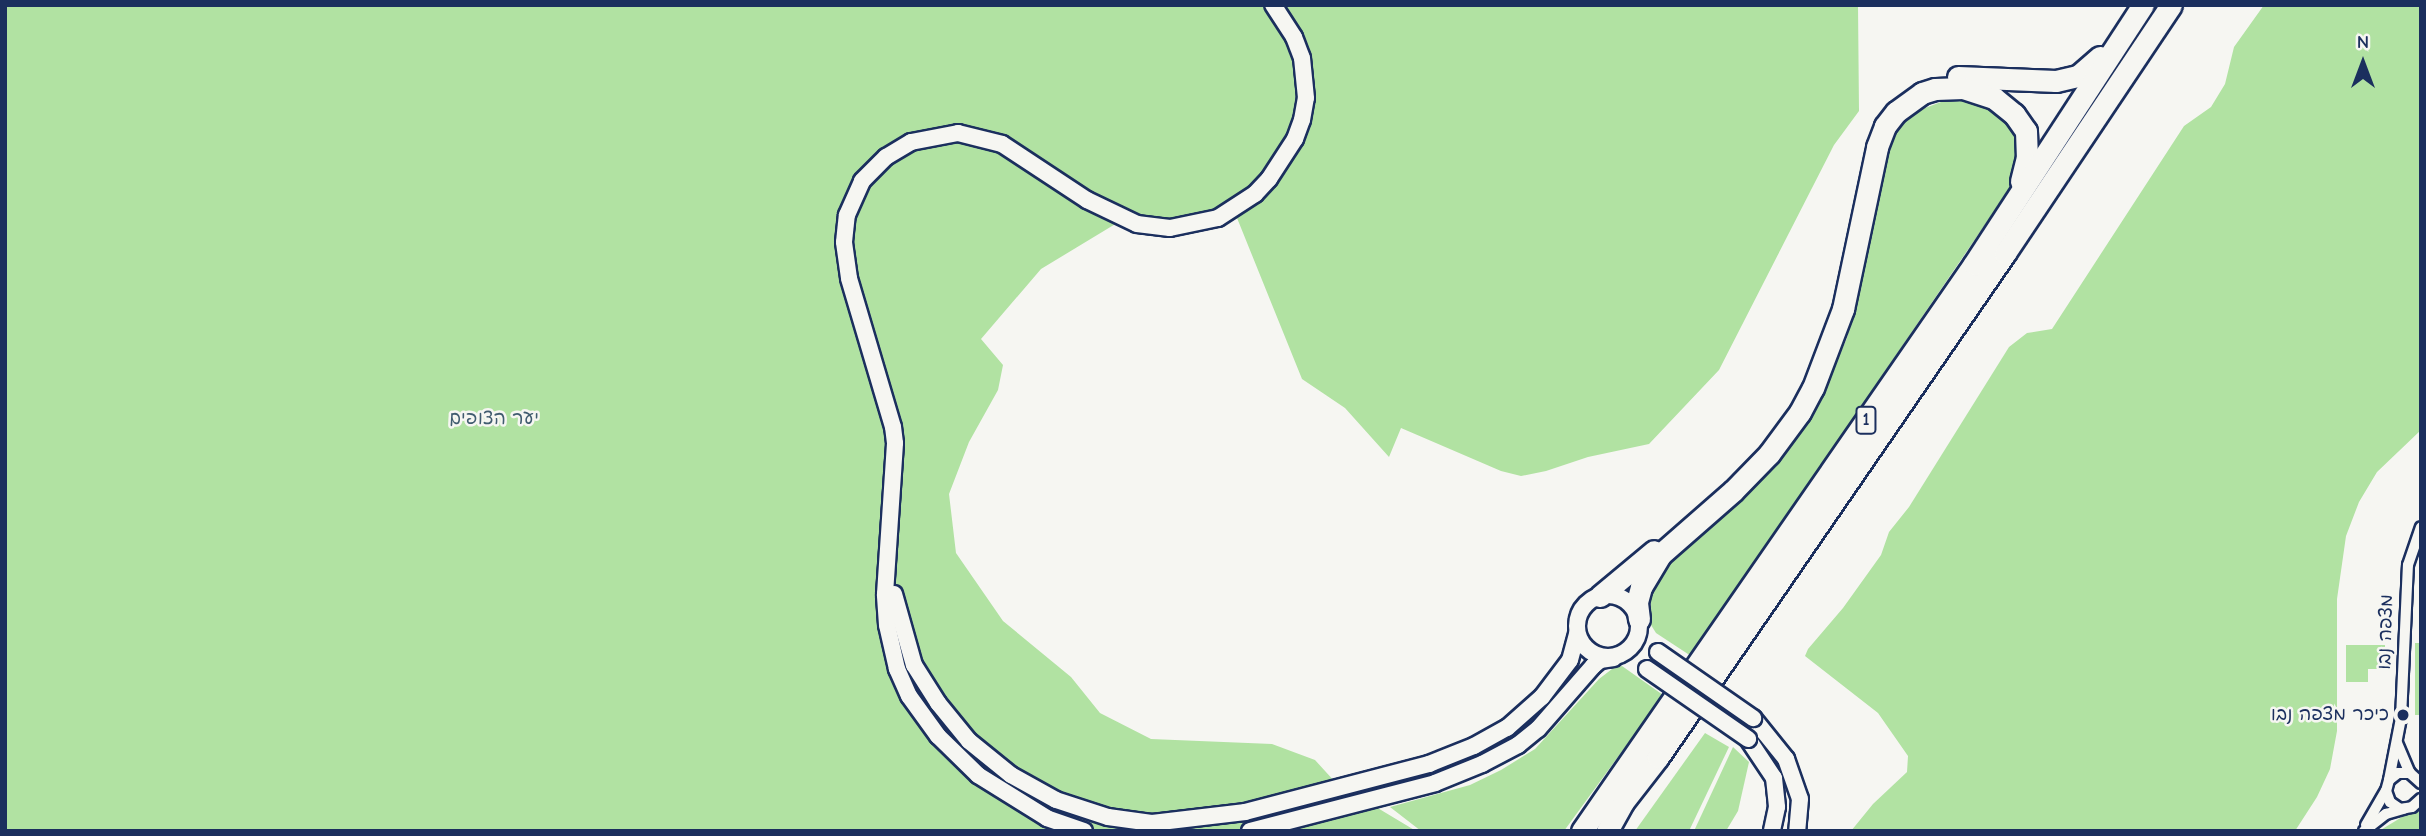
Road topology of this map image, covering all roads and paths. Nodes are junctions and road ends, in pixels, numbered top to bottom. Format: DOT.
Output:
graph roads {
  1 [pos="1273,5"];
  2 [pos="2171,5"];
  3 [pos="2139,12"];
  4 [pos="1856,243"];
  5 [pos="1974,264"];
  6 [pos="1704,516"];
  7 [pos="2421,527"];
  8 [pos="891,543"];
  9 [pos="1600,596"];
  10 [pos="1639,625"];
  11 [pos="1577,633"];
  12 [pos="1617,657"];
  13 [pos="2396,740"];
  14 [pos="2417,777"];
  15 [pos="2387,786"];
  16 [pos="2420,801"];
  17 [pos="2406,809"];
  18 [pos="1084,831"];
  19 [pos="1250,831"];
  20 [pos="1582,831"];
  21 [pos="1607,831"];
  22 [pos="1772,831"];
  23 [pos="1797,831"];
  24 [pos="2363,831"];
  1 -- 8 [label="street"];
  2 -- 21 [label="highway, 1"];
  3 -- 4 [label="highway"];
  3 -- 5 [label="highway, 1"];
  4 -- 5 [label="highway"];
  4 -- 6 [label="highway"];
  5 -- 20 [label="highway, 1"];
  6 -- 9 [label="highway"];
  6 -- 10 [label="highway"];
  7 -- 13 [label="street, מצפה נבו"];
  8 -- 11 [label="street"];
  8 -- 18 [label="street"];
  9 -- 10 [label="street"];
  9 -- 11 [label="street"];
  10 -- 12 [label="street"];
  10 -- 23 [label="street, bridge"];
  11 -- 12 [label="street"];
  12 -- 19 [label="street"];
  12 -- 22 [label="street, bridge"];
  13 -- 14 [label="street"];
  13 -- 15 [label="street, מצפה נבו"];
  14 -- 15 [label="street"];
  15 -- 17 [label="street"];
  15 -- 24 [label="street, מצפה נבו"];
  16 -- 17 [label="street, מצפה נבו"];
  17 -- 24 [label="street, מצפה נבו"];
}
